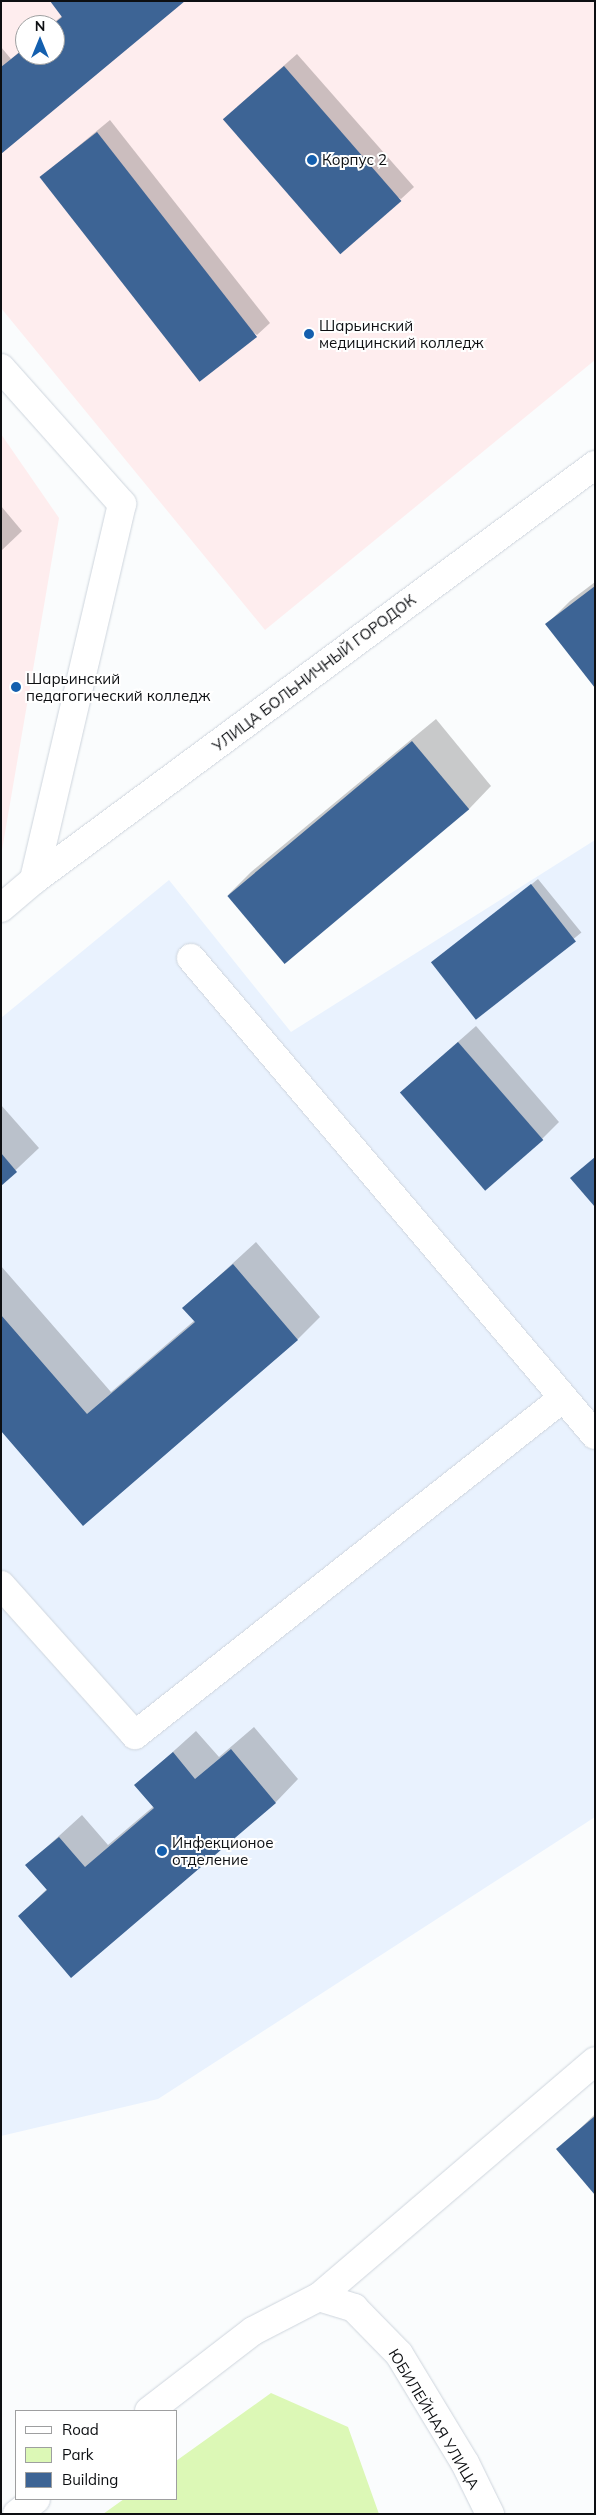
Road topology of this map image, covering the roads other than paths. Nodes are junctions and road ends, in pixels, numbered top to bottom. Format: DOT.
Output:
graph roads {
  1 [pos="1,368"];
  2 [pos="595,465"];
  3 [pos="34,880"];
  4 [pos="5,900"];
  5 [pos="191,958"];
  6 [pos="563,1398"];
  7 [pos="595,1435"];
  8 [pos="1,1585"];
  9 [pos="595,2061"];
  10 [pos="319,2297"];
  11 [pos="150,2410"];
  12 [pos="35,2500"];
  13 [pos="17,2514"];
  14 [pos="490,2514"];
  1 -- 3 [label="street"];
  2 -- 3 [label="street, УЛИЦА БОЛЬНИЧНЫЙ ГОРОДОК"];
  3 -- 4 [label="street, УЛИЦА БОЛЬНИЧНЫЙ ГОРОДОК"];
  5 -- 6 [label="street"];
  6 -- 7 [label="street"];
  6 -- 8 [label="street"];
  9 -- 10 [label="street"];
  10 -- 11 [label="street"];
  10 -- 14 [label="street, ЮБИЛЕЙНАЯ УЛИЦА"];
  12 -- 13 [label="street"];
}
